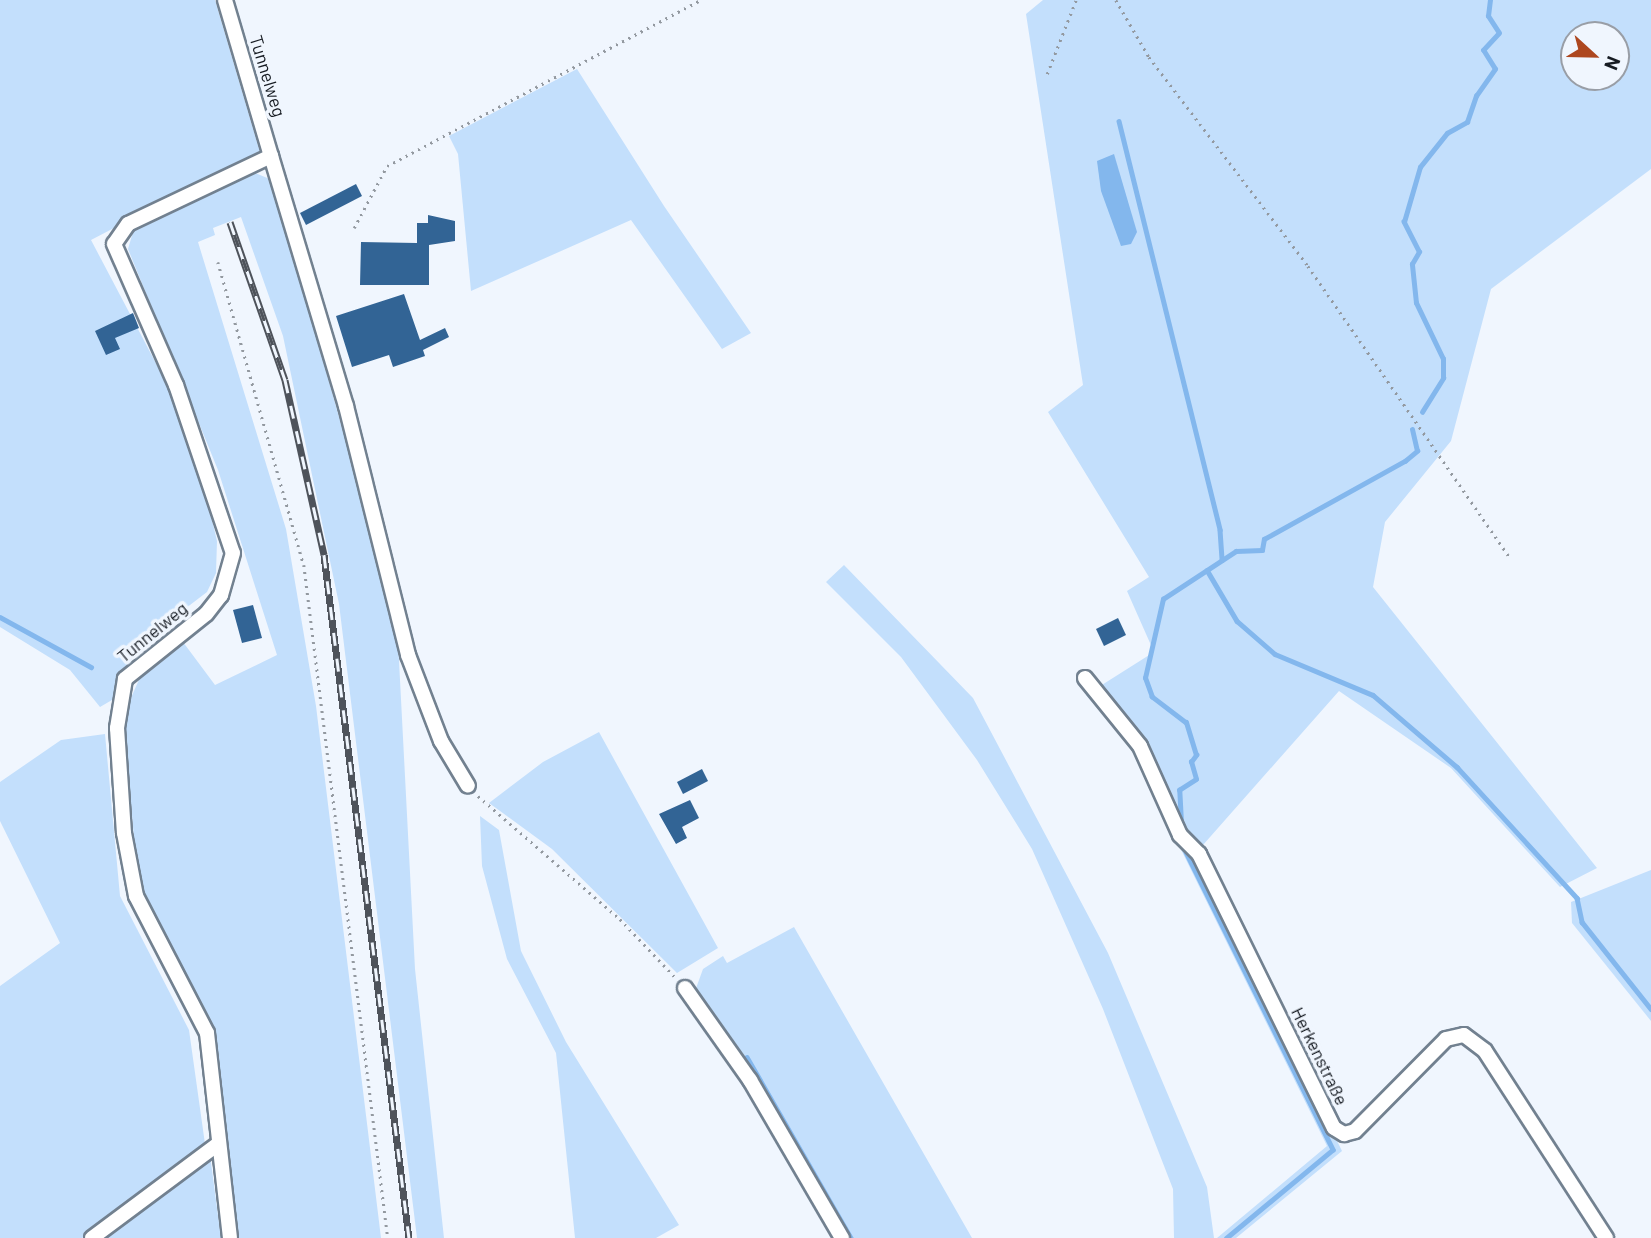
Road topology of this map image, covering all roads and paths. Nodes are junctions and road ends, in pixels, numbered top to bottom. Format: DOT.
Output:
graph roads {
  1 [pos="225,0"];
  2 [pos="700,0"];
  3 [pos="1076,0"];
  4 [pos="1116,0"];
  5 [pos="1047,74"];
  6 [pos="271,156"];
  7 [pos="354,228"];
  8 [pos="218,262"];
  9 [pos="1509,556"];
  10 [pos="1085,678"];
  11 [pos="468,786"];
  12 [pos="685,988"];
  13 [pos="218,1144"];
  14 [pos="92,1238"];
  15 [pos="230,1238"];
  16 [pos="388,1238"];
  17 [pos="842,1238"];
  18 [pos="1606,1238"];
  1 -- 6 [label="street, Tunnelweg"];
  2 -- 7 [label="path"];
  3 -- 5 [label="path"];
  4 -- 9 [label="path"];
  6 -- 11 [label="street"];
  6 -- 13 [label="street, Tunnelweg"];
  8 -- 16 [label="path"];
  10 -- 18 [label="street, Herkenstraße"];
  11 -- 12 [label="path"];
  12 -- 17 [label="street"];
  13 -- 14 [label="street"];
  13 -- 15 [label="street, Tunnelweg"];
}
